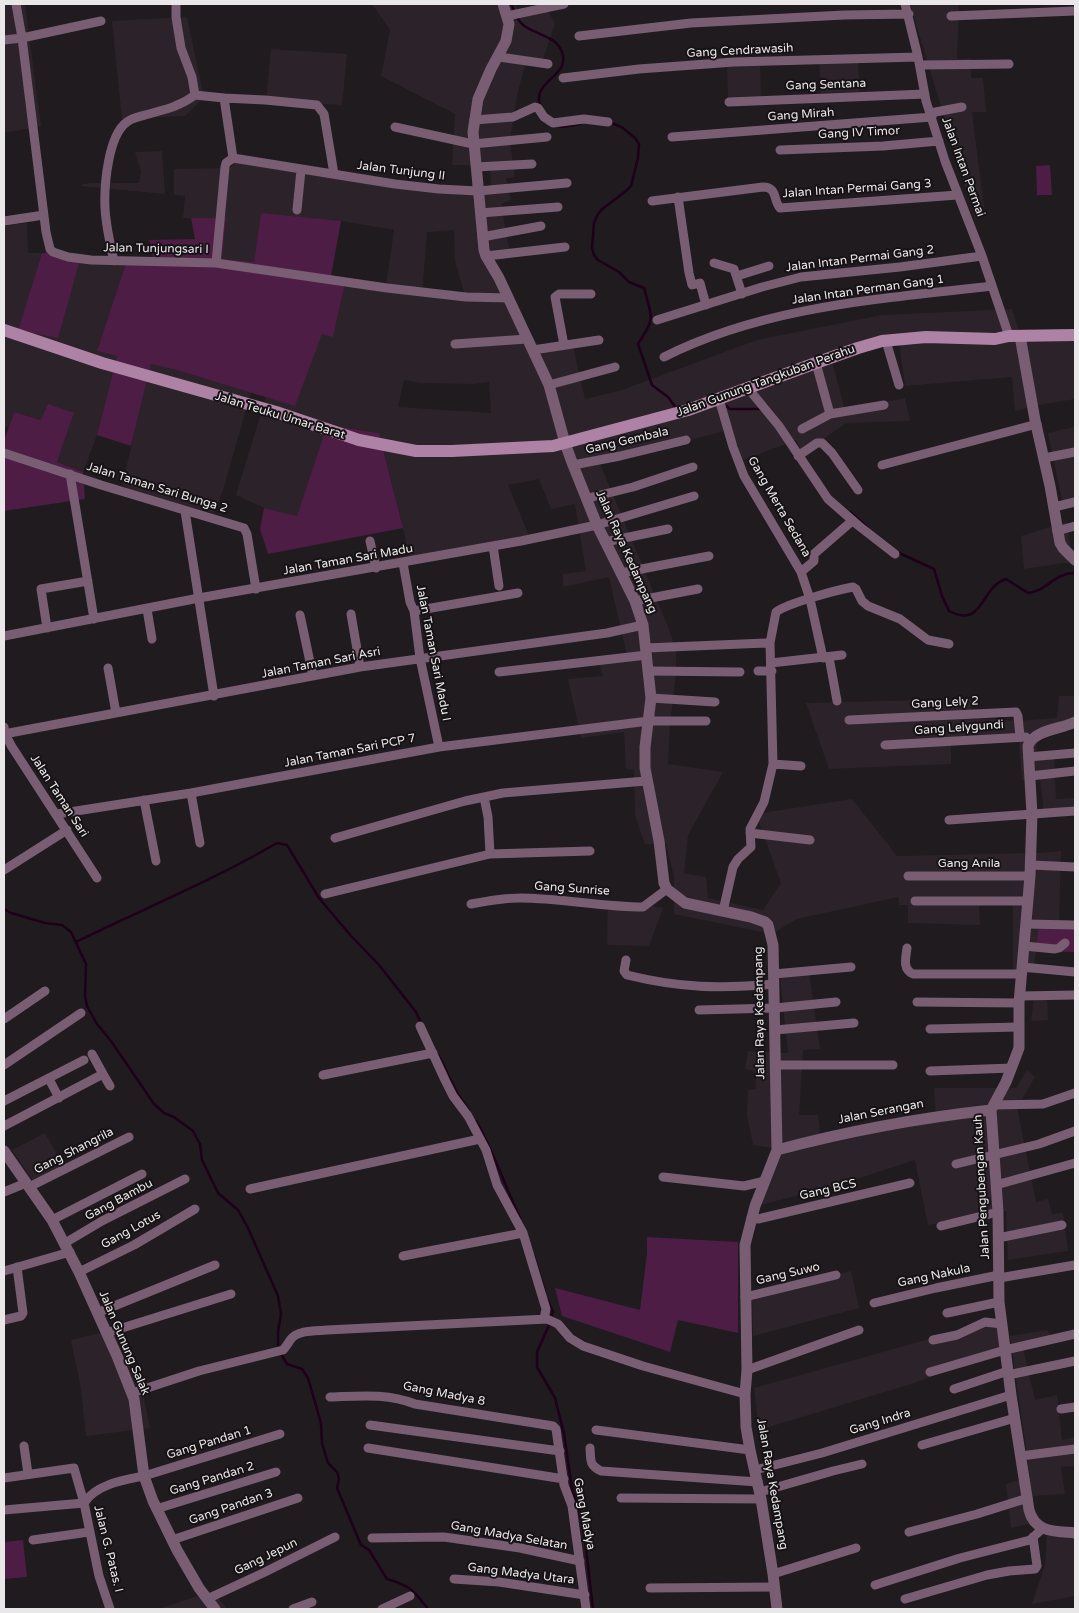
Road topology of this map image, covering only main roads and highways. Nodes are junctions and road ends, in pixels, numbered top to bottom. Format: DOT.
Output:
graph roads {
  1 [pos="4,330"];
  2 [pos="1075,335"];
  3 [pos="565,443"];
  1 -- 3 [label="main road, Jalan Teuku Umar Barat"];
  2 -- 3 [label="main road, Jalan Gunung Tangkuban Perahu"];
}
